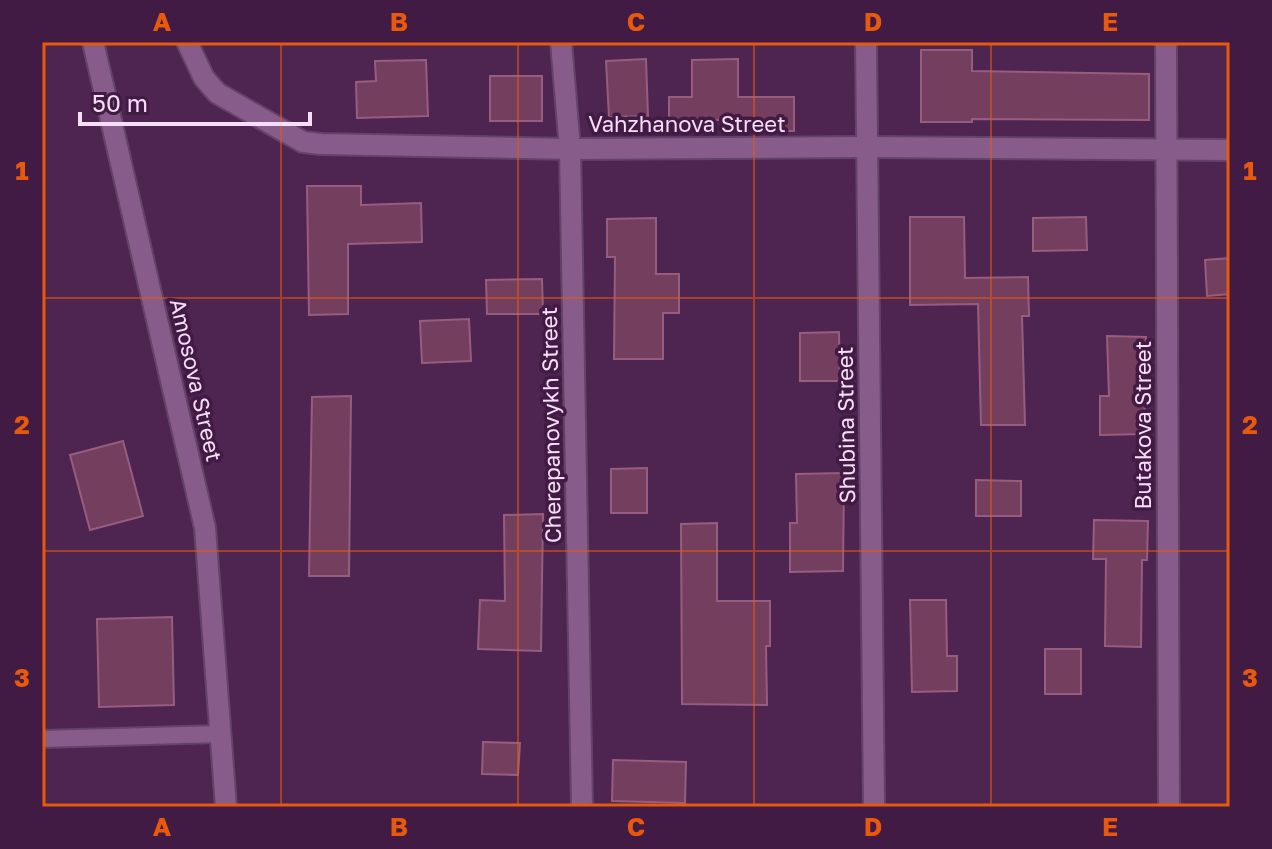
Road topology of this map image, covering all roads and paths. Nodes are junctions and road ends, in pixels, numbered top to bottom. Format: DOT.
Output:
graph roads {
  1 [pos="93,42"];
  2 [pos="187,42"];
  3 [pos="561,42"];
  4 [pos="866,42"];
  5 [pos="1166,42"];
  6 [pos="867,147"];
  7 [pos="570,149"];
  8 [pos="1165,150"];
  9 [pos="1230,150"];
  10 [pos="219,734"];
  11 [pos="42,739"];
  12 [pos="226,807"];
  13 [pos="582,807"];
  14 [pos="874,807"];
  15 [pos="1169,807"];
  1 -- 10 [label="street, Amosova Street"];
  2 -- 7 [label="street, Vahzhanova Street"];
  3 -- 7 [label="street, Cherepanovykh Street"];
  4 -- 6 [label="street, Shubina Street"];
  5 -- 8 [label="street, Butakova Street"];
  6 -- 7 [label="street, Vahzhanova Street"];
  6 -- 8 [label="street, Vahzhanova Street"];
  6 -- 14 [label="street, Shubina Street"];
  7 -- 13 [label="street, Cherepanovykh Street"];
  8 -- 9 [label="street, Vahzhanova Street"];
  8 -- 15 [label="street, Butakova Street"];
  10 -- 11 [label="lane"];
  10 -- 12 [label="street, Amosova Street"];
}
